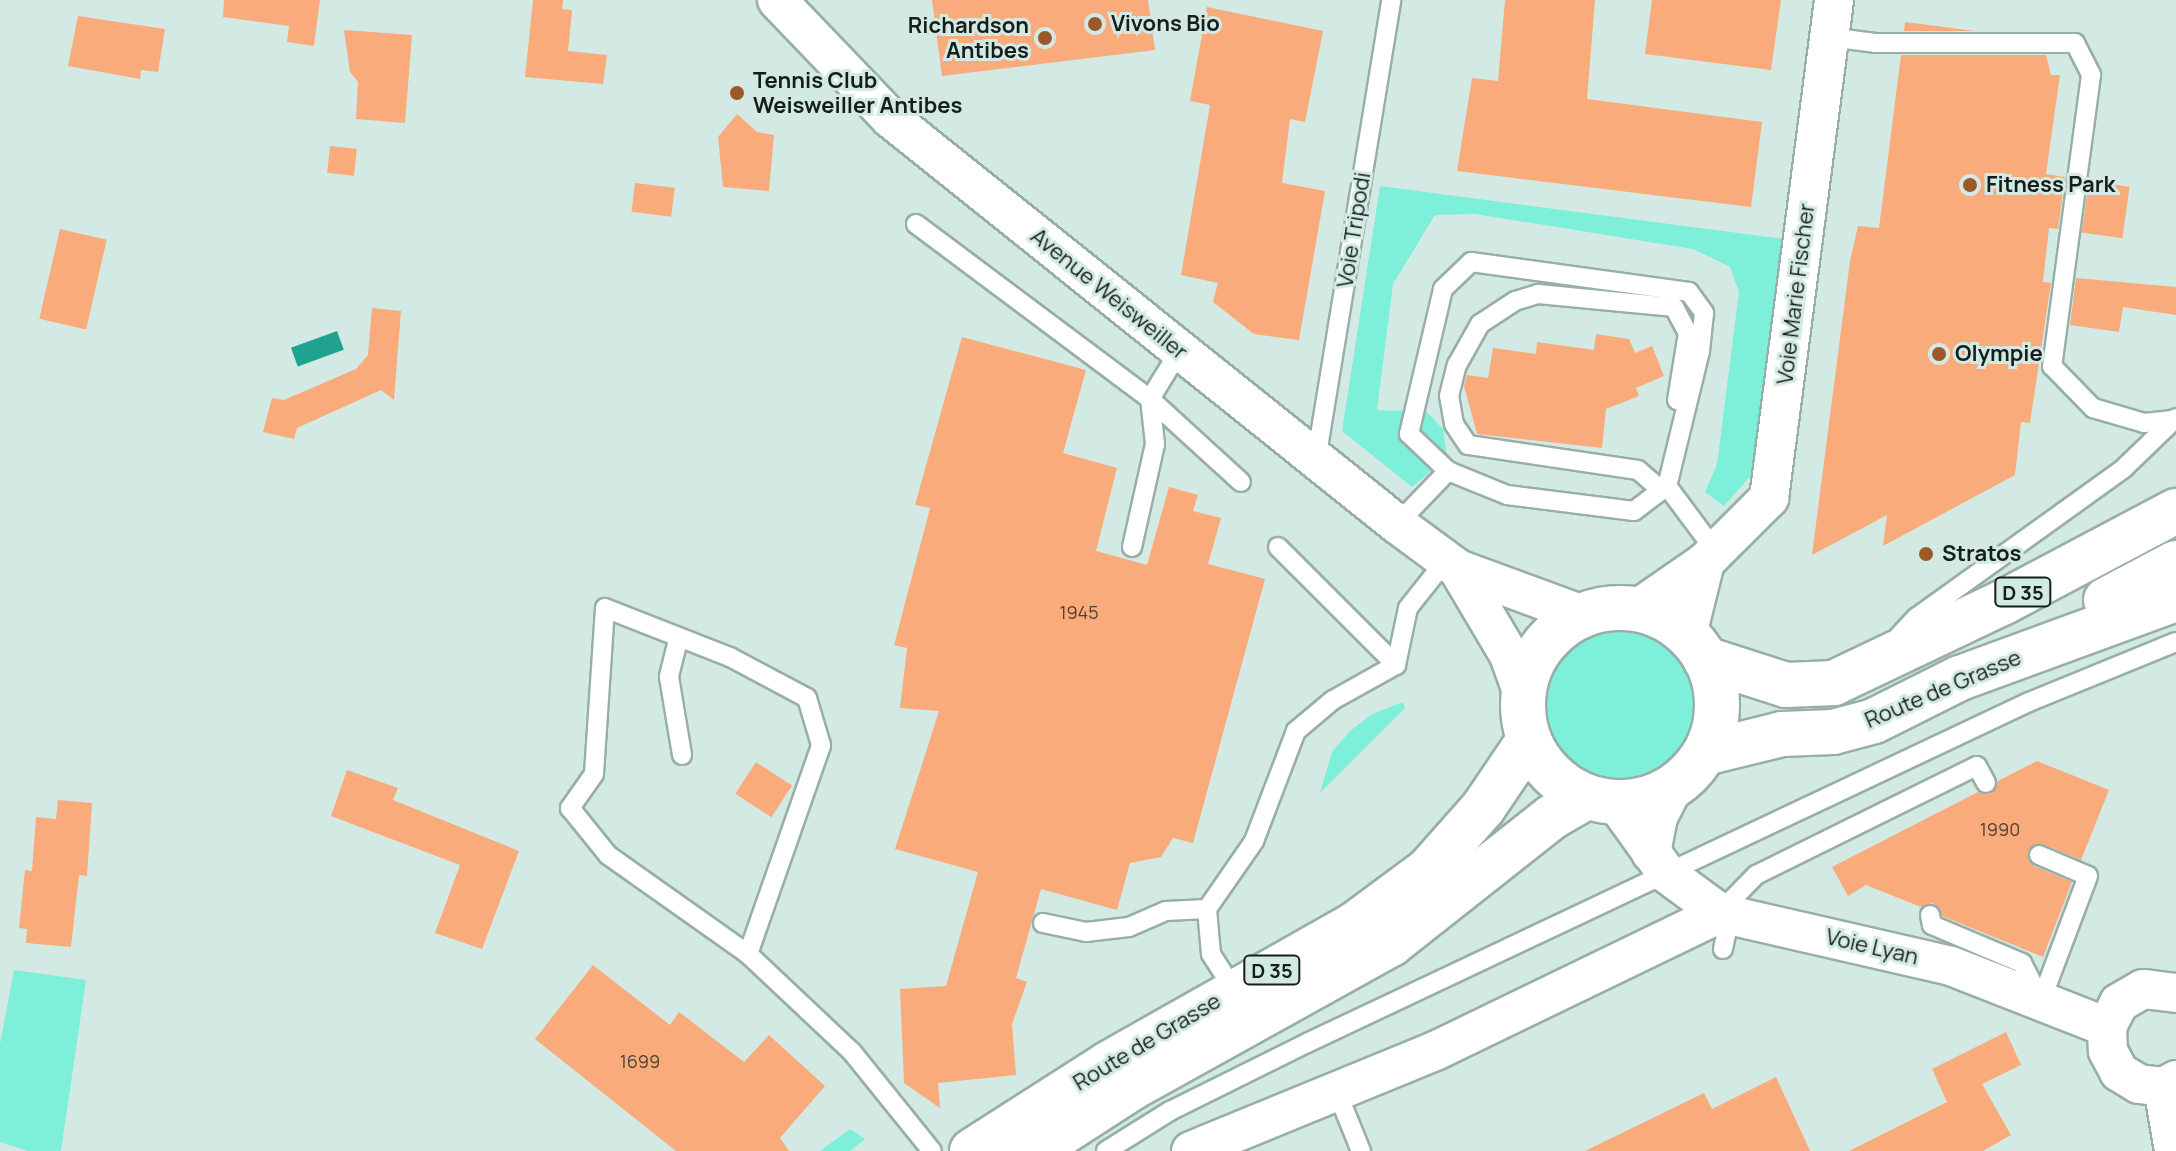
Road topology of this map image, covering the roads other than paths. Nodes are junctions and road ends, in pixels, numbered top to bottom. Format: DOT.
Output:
graph roads {
  1 [pos="777,0"];
  2 [pos="1391,0"];
  3 [pos="1834,0"];
  4 [pos="1829,37"];
  5 [pos="916,224"];
  6 [pos="1180,350"];
  7 [pos="1150,399"];
  8 [pos="2175,419"];
  9 [pos="1677,447"];
  10 [pos="1316,460"];
  11 [pos="1448,471"];
  12 [pos="1241,482"];
  13 [pos="1664,488"];
  14 [pos="2176,511"];
  15 [pos="1397,524"];
  16 [pos="1132,547"];
  17 [pos="1278,547"];
  18 [pos="1710,556"];
  19 [pos="2176,563"];
  20 [pos="1452,564"];
  21 [pos="2176,599"];
  22 [pos="1637,609"];
  23 [pos="1583,615"];
  24 [pos="678,640"];
  25 [pos="2176,642"];
  26 [pos="1696,647"];
  27 [pos="1396,665"];
  28 [pos="1869,670"];
  29 [pos="1960,678"];
  30 [pos="1523,694"];
  31 [pos="1529,740"];
  32 [pos="1705,753"];
  33 [pos="682,755"];
  34 [pos="1986,783"];
  35 [pos="1673,787"];
  36 [pos="1601,800"];
  37 [pos="2039,855"];
  38 [pos="1659,863"];
  39 [pos="1207,909"];
  40 [pos="1930,915"];
  41 [pos="1043,923"];
  42 [pos="1724,926"];
  43 [pos="748,954"];
  44 [pos="2174,984"];
  45 [pos="1234,990"];
  46 [pos="2041,1001"];
  47 [pos="2107,1027"];
  48 [pos="2170,1083"];
  49 [pos="1337,1092"];
  50 [pos="1201,1148"];
  51 [pos="932,1151"];
  52 [pos="972,1151"];
  53 [pos="1034,1151"];
  54 [pos="1106,1151"];
  55 [pos="1361,1151"];
  56 [pos="2174,1151"];
  1 -- 6 [label="street, Avenue Weisweiller"];
  2 -- 10 [label="lane, Voie Tripodi"];
  3 -- 4 [label="street, Voie Marie Fischer"];
  4 -- 8 [label="lane"];
  4 -- 18 [label="street, Voie Marie Fischer"];
  5 -- 7 [label="lane"];
  6 -- 7 [label="lane"];
  6 -- 10 [label="street, Avenue Weisweiller"];
  7 -- 12 [label="lane"];
  7 -- 16 [label="lane"];
  8 -- 28 [label="lane"];
  9 -- 11 [label="lane"];
  9 -- 13 [label="lane"];
  9 -- 13 [label="lane"];
  10 -- 15 [label="street, Avenue Weisweiller"];
  11 -- 13 [label="lane"];
  11 -- 15 [label="lane"];
  13 -- 18 [label="lane"];
  14 -- 28 [label="main road, D 35"];
  15 -- 20 [label="street, Avenue Weisweiller"];
  17 -- 27 [label="lane"];
  18 -- 22 [label="street, Voie Marie Fischer"];
  18 -- 26 [label="street"];
  19 -- 29 [label="main road, D 35"];
  20 -- 23 [label="street, Avenue Weisweiller"];
  20 -- 27 [label="lane"];
  20 -- 30 [label="street, Avenue Weisweiller"];
  21 -- 29 [label="main road, Route de Grasse / D 35"];
  22 -- 23 [label="main road"];
  22 -- 26 [label="main road"];
  23 -- 30 [label="main road"];
  24 -- 33 [label="lane"];
  24 -- 43 [label="lane"];
  24 -- 43 [label="lane"];
  25 -- 38 [label="lane"];
  26 -- 28 [label="main road, D 35"];
  26 -- 32 [label="main road"];
  27 -- 39 [label="lane"];
  29 -- 32 [label="main road, Route de Grasse / D 35"];
  30 -- 31 [label="main road"];
  31 -- 36 [label="main road"];
  31 -- 45 [label="main road, Route de Grasse / D 35"];
  32 -- 35 [label="main road"];
  34 -- 42 [label="lane"];
  35 -- 36 [label="main road"];
  35 -- 38 [label="street"];
  36 -- 38 [label="street, Voie Lyan"];
  36 -- 53 [label="main road, Route de Grasse / D 35"];
  37 -- 46 [label="lane"];
  38 -- 42 [label="street, Voie Lyan"];
  38 -- 54 [label="lane"];
  39 -- 41 [label="lane"];
  39 -- 45 [label="lane"];
  40 -- 46 [label="lane"];
  42 -- 46 [label="street, Voie Lyan"];
  42 -- 49 [label="street"];
  43 -- 51 [label="lane"];
  44 -- 47 [label="street"];
  45 -- 52 [label="main road, Route de Grasse / D 35"];
  46 -- 47 [label="street, Voie Lyan"];
  47 -- 48 [label="street"];
  48 -- 56 [label="street"];
  49 -- 50 [label="street"];
  49 -- 55 [label="lane"];
}
